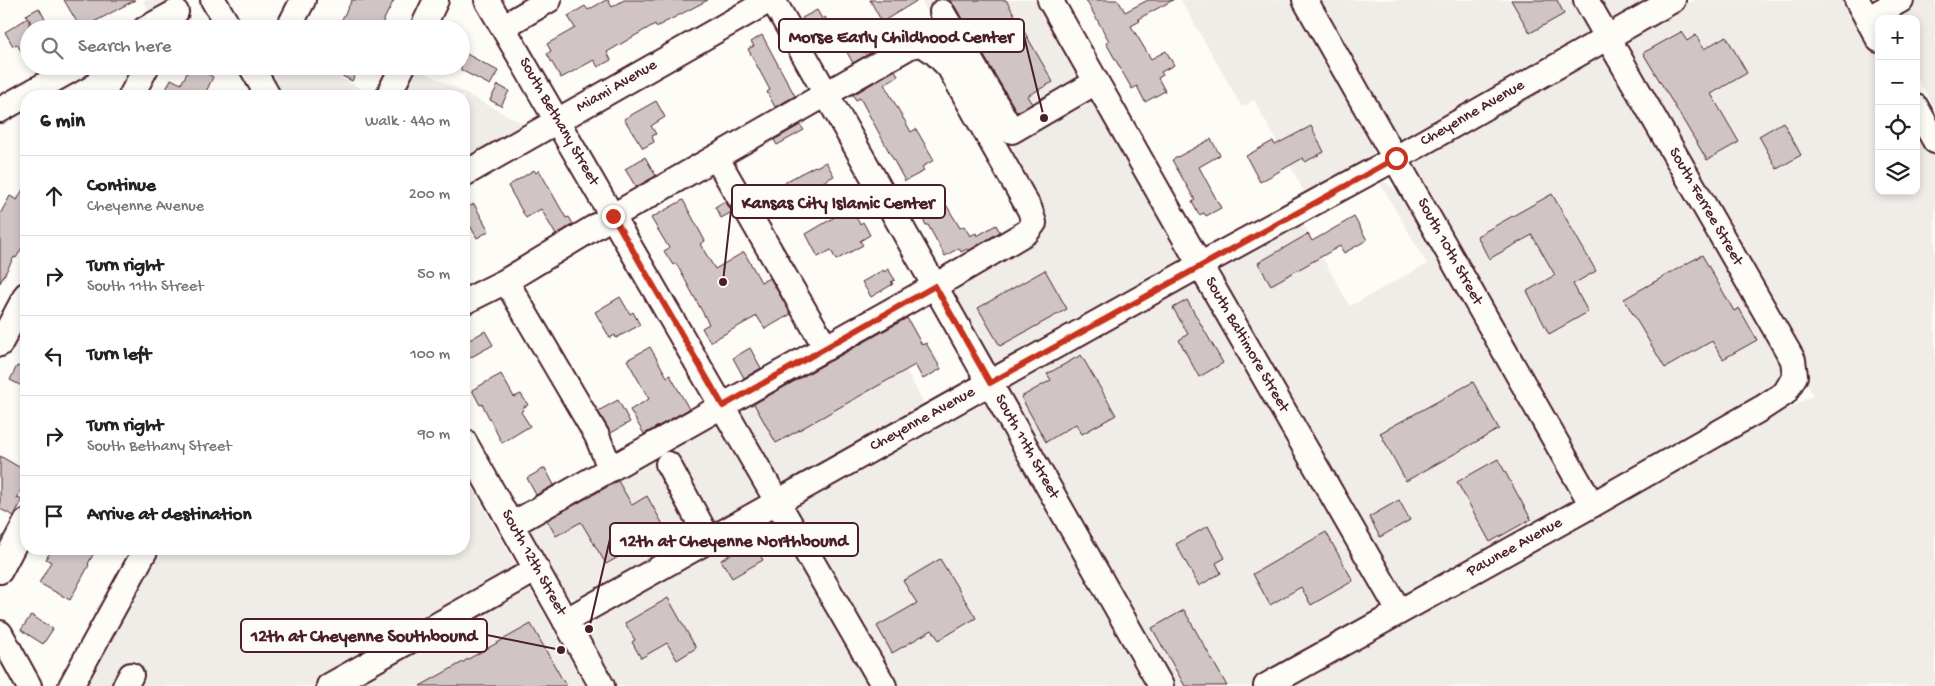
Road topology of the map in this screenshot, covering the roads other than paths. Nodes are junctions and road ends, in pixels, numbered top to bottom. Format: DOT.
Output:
graph roads {
  1 [pos="213,0"];
  2 [pos="303,0"];
  3 [pos="436,0"];
  4 [pos="487,0"];
  5 [pos="549,0"];
  6 [pos="771,0"];
  7 [pos="1050,0"];
  8 [pos="1305,0"];
  9 [pos="1586,0"];
  10 [pos="1672,0"];
  11 [pos="1901,0"];
  12 [pos="1862,9"];
  13 [pos="942,12"];
  14 [pos="175,13"];
  15 [pos="162,20"];
  16 [pos="225,20"];
  17 [pos="293,20"];
  18 [pos="426,20"];
  19 [pos="503,27"];
  20 [pos="1875,33"];
  21 [pos="1608,38"];
  22 [pos="63,75"];
  23 [pos="142,75"];
  24 [pos="398,75"];
  25 [pos="1096,82"];
  26 [pos="39,90"];
  27 [pos="134,90"];
  28 [pos="391,90"];
  29 [pos="826,95"];
  30 [pos="20,102"];
  31 [pos="3,112"];
  32 [pos="1920,114"];
  33 [pos="557,120"];
  34 [pos="1935,141"];
  35 [pos="716,157"];
  36 [pos="1396,158"];
  37 [pos="470,171"];
  38 [pos="613,216"];
  39 [pos="1200,265"];
  40 [pos="506,281"];
  41 [pos="935,286"];
  42 [pos="470,299"];
  43 [pos="20,306"];
  44 [pos="0,344"];
  45 [pos="826,348"];
  46 [pos="990,383"];
  47 [pos="723,406"];
  48 [pos="1762,408"];
  49 [pos="470,451"];
  50 [pos="668,464"];
  51 [pos="610,468"];
  52 [pos="777,501"];
  53 [pos="1592,505"];
  54 [pos="511,525"];
  55 [pos="20,533"];
  56 [pos="709,540"];
  57 [pos="143,555"];
  58 [pos="536,569"];
  59 [pos="0,571"];
  60 [pos="1399,611"];
  61 [pos="566,621"];
  62 [pos="0,633"];
  63 [pos="29,686"];
  64 [pos="70,686"];
  65 [pos="329,686"];
  66 [pos="602,686"];
  67 [pos="884,686"];
  68 [pos="1161,686"];
  69 [pos="1266,686"];
  1 -- 16 [label="street"];
  2 -- 17 [label="street"];
  3 -- 18 [label="street"];
  4 -- 19 [label="street, South Bethany Street"];
  5 -- 19 [label="street"];
  6 -- 29 [label="street, South 11th Street"];
  6 -- 33 [label="street, Miami Avenue"];
  7 -- 25 [label="street, South Baltimore Street"];
  8 -- 36 [label="street, South 10th Street"];
  9 -- 21 [label="street, South Ferree Street"];
  10 -- 21 [label="street, Cheyenne Avenue"];
  11 -- 12 [label="street"];
  12 -- 20 [label="street"];
  13 -- 25 [label="street"];
  14 -- 15 [label="street"];
  19 -- 33 [label="street, South Bethany Street"];
  21 -- 36 [label="street, Cheyenne Avenue"];
  21 -- 48 [label="street, South Ferree Street"];
  22 -- 26 [label="street"];
  23 -- 27 [label="street"];
  24 -- 28 [label="street"];
  25 -- 39 [label="street, South Baltimore Street"];
  29 -- 35 [label="street"];
  29 -- 41 [label="street, South 11th Street"];
  29 -- 41 [label="street"];
  30 -- 31 [label="street"];
  32 -- 34 [label="street"];
  33 -- 37 [label="street, Miami Avenue"];
  33 -- 38 [label="street, South Bethany Street"];
  35 -- 38 [label="street"];
  35 -- 45 [label="street"];
  36 -- 39 [label="street, Cheyenne Avenue"];
  36 -- 53 [label="street, South 10th Street"];
  38 -- 40 [label="street"];
  38 -- 47 [label="street, South Bethany Street"];
  39 -- 46 [label="street, Cheyenne Avenue"];
  39 -- 60 [label="street, South Baltimore Street"];
  40 -- 42 [label="street"];
  40 -- 51 [label="street"];
  41 -- 45 [label="street"];
  41 -- 46 [label="street, South 11th Street"];
  43 -- 44 [label="street"];
  45 -- 47 [label="street"];
  46 -- 52 [label="street, Cheyenne Avenue"];
  46 -- 68 [label="street, South 11th Street"];
  47 -- 51 [label="street"];
  47 -- 52 [label="street, South Bethany Street"];
  48 -- 53 [label="street, Pawnee Avenue"];
  49 -- 54 [label="street, South 12th Street"];
  50 -- 56 [label="street"];
  51 -- 54 [label="street"];
  52 -- 56 [label="street, Cheyenne Avenue"];
  52 -- 67 [label="street, South Bethany Street"];
  53 -- 60 [label="street, Pawnee Avenue"];
  54 -- 58 [label="street, South 12th Street"];
  55 -- 59 [label="street"];
  56 -- 61 [label="street, Cheyenne Avenue"];
  57 -- 64 [label="street"];
  58 -- 61 [label="street, South 12th Street"];
  58 -- 65 [label="street"];
  60 -- 69 [label="street, Pawnee Avenue"];
  61 -- 66 [label="street, South 12th Street"];
  62 -- 63 [label="street"];
}
